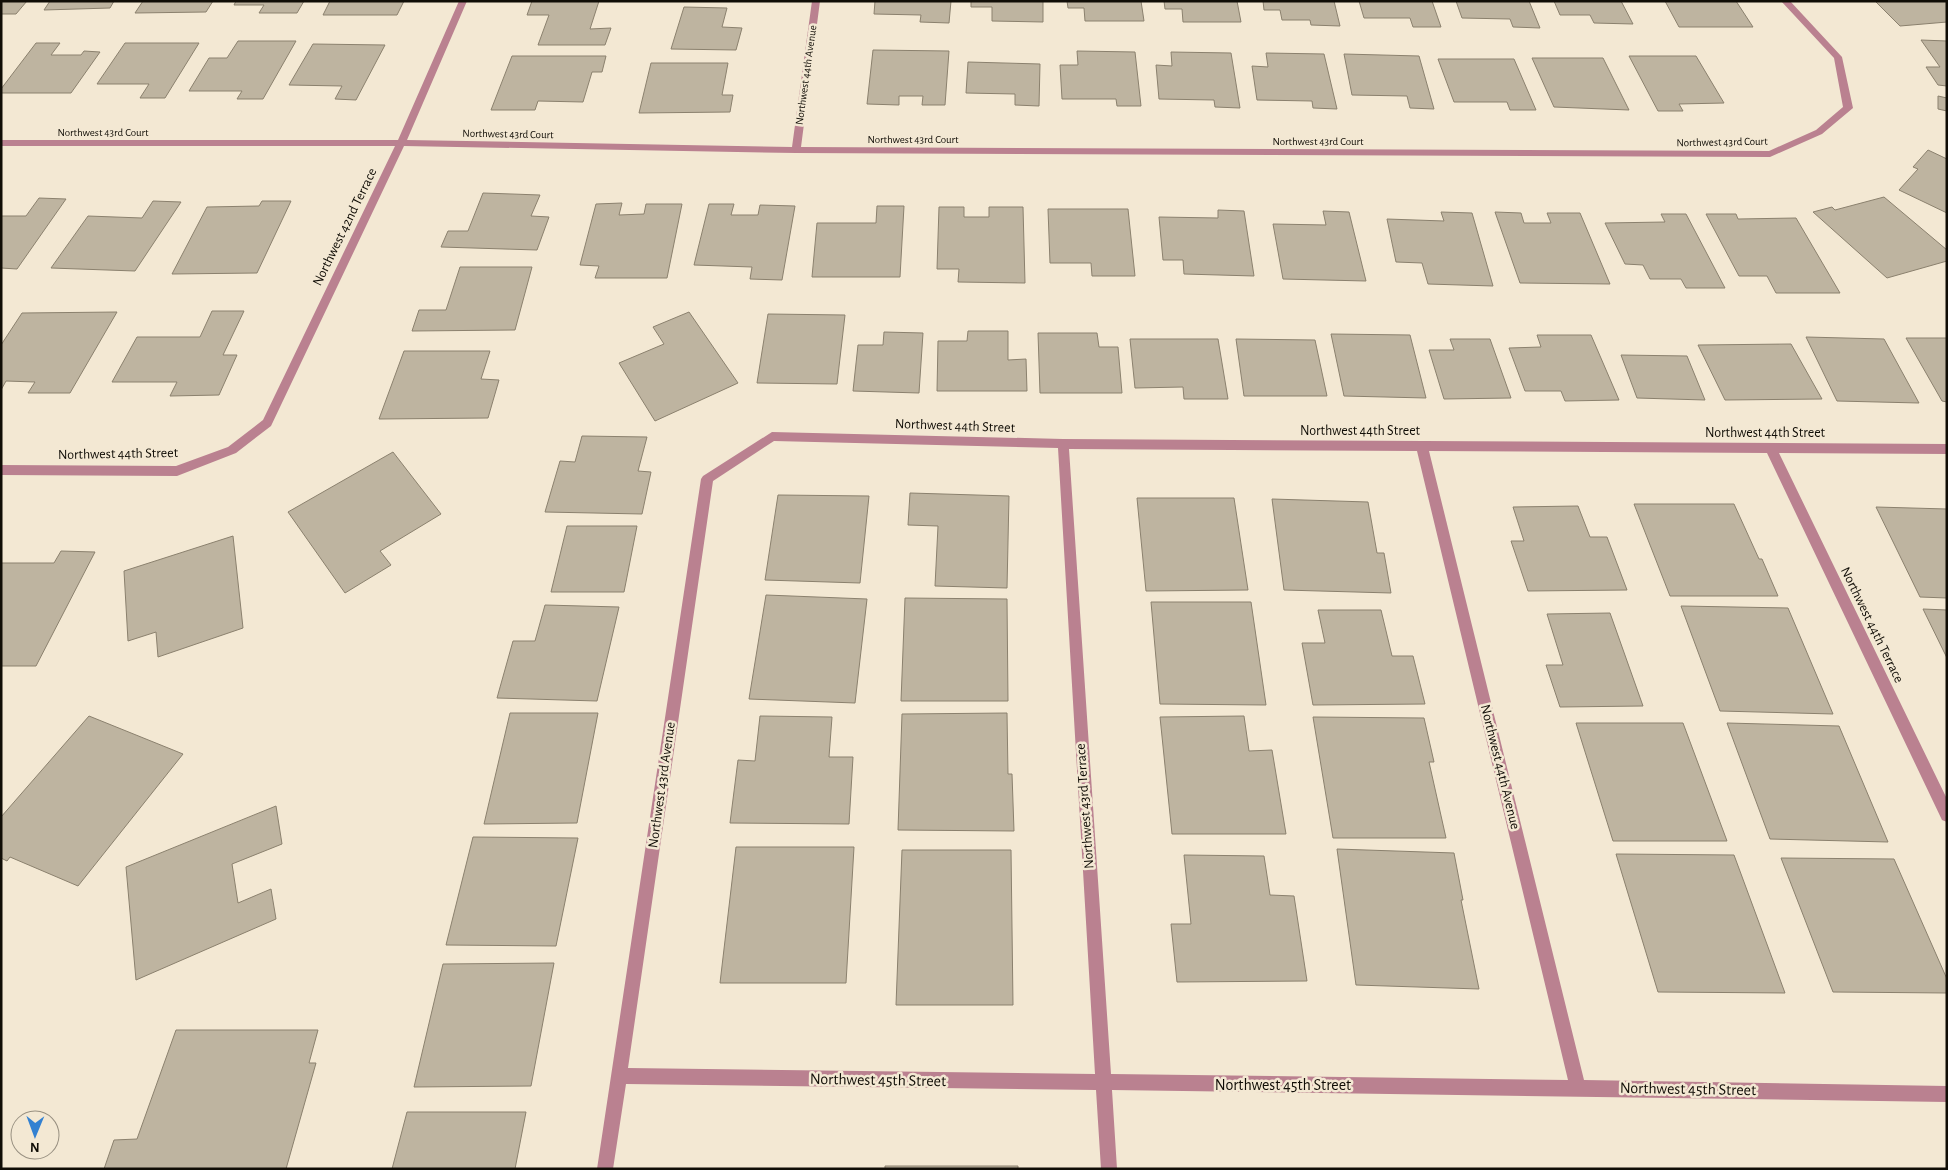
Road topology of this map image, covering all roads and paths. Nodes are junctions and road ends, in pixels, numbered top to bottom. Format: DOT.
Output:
graph roads {
  1 [pos="463,1"];
  2 [pos="816,1"];
  3 [pos="1785,1"];
  4 [pos="1,143"];
  5 [pos="400,143"];
  6 [pos="796,150"];
  7 [pos="772,436"];
  8 [pos="1063,444"];
  9 [pos="1422,446"];
  10 [pos="1771,448"];
  11 [pos="1947,449"];
  12 [pos="232,450"];
  13 [pos="1,470"];
  14 [pos="1947,815"];
  15 [pos="620,1076"];
  16 [pos="1103,1083"];
  17 [pos="1578,1087"];
  18 [pos="1947,1094"];
  19 [pos="605,1169"];
  20 [pos="1109,1169"];
  1 -- 5 [label="street, Northwest 42nd Terrace"];
  2 -- 6 [label="street, Northwest 44th Avenue"];
  3 -- 6 [label="street, Northwest 43rd Court"];
  4 -- 5 [label="street, Northwest 43rd Court"];
  5 -- 6 [label="street, Northwest 43rd Court"];
  5 -- 12 [label="street, Northwest 42nd Terrace"];
  7 -- 8 [label="street, Northwest 44th Street"];
  7 -- 15 [label="street, Northwest 43rd Avenue"];
  8 -- 9 [label="street, Northwest 44th Street"];
  8 -- 16 [label="street, Northwest 43rd Terrace"];
  9 -- 10 [label="street, Northwest 44th Street"];
  9 -- 17 [label="street, Northwest 44th Avenue"];
  10 -- 11 [label="street, Northwest 44th Street"];
  10 -- 14 [label="street, Northwest 44th Terrace"];
  12 -- 13 [label="street, Northwest 44th Street"];
  15 -- 16 [label="street, Northwest 45th Street"];
  15 -- 19 [label="street, Northwest 43rd Avenue"];
  16 -- 17 [label="street, Northwest 45th Street"];
  16 -- 20 [label="street, Northwest 43rd Terrace"];
  17 -- 18 [label="street, Northwest 45th Street"];
}
